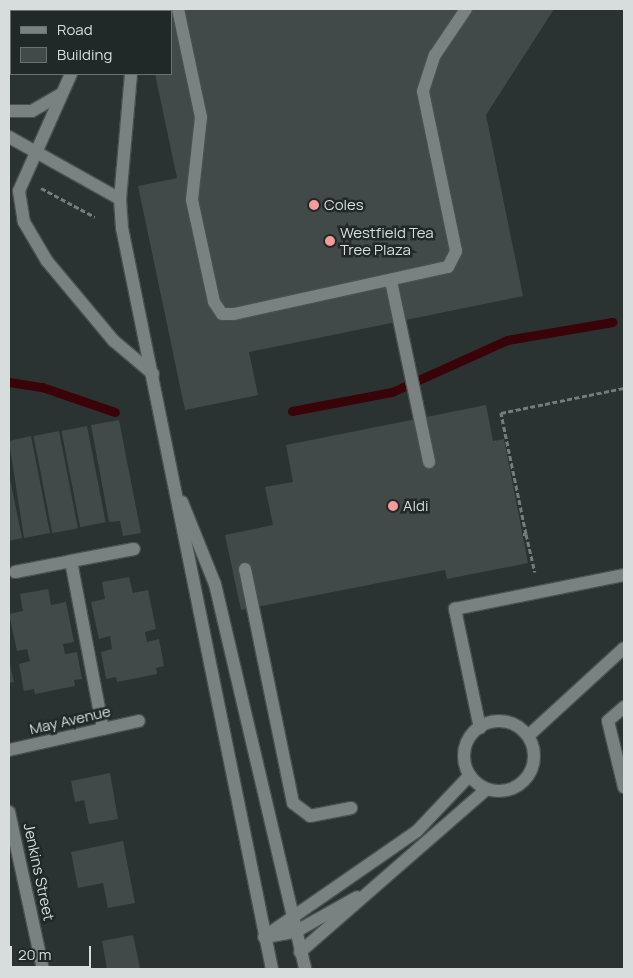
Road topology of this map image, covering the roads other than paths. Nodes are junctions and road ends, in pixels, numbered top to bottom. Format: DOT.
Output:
graph roads {
  1 [pos="178,9"];
  2 [pos="466,9"];
  3 [pos="70,75"];
  4 [pos="131,75"];
  5 [pos="60,95"];
  6 [pos="9,111"];
  7 [pos="9,137"];
  8 [pos="35,154"];
  9 [pos="120,199"];
  10 [pos="391,281"];
  11 [pos="153,374"];
  12 [pos="429,462"];
  13 [pos="177,488"];
  14 [pos="134,550"];
  15 [pos="72,562"];
  16 [pos="245,569"];
  17 [pos="15,572"];
  18 [pos="624,575"];
  19 [pos="624,648"];
  20 [pos="624,706"];
  21 [pos="139,721"];
  22 [pos="480,728"];
  23 [pos="103,729"];
  24 [pos="528,736"];
  25 [pos="9,750"];
  26 [pos="470,775"];
  27 [pos="624,787"];
  28 [pos="487,789"];
  29 [pos="351,808"];
  30 [pos="9,812"];
  31 [pos="383,882"];
  32 [pos="291,916"];
  33 [pos="295,932"];
  34 [pos="264,937"];
  35 [pos="300,952"];
  36 [pos="43,969"];
  37 [pos="272,969"];
  38 [pos="304,969"];
  1 -- 10 [label="street"];
  2 -- 10 [label="street"];
  3 -- 5 [label="street"];
  4 -- 9 [label="street"];
  5 -- 6 [label="street"];
  5 -- 8 [label="street"];
  7 -- 8 [label="street"];
  8 -- 9 [label="street"];
  8 -- 11 [label="street"];
  9 -- 11 [label="street"];
  10 -- 12 [label="street"];
  11 -- 13 [label="street"];
  13 -- 32 [label="street"];
  13 -- 34 [label="street"];
  14 -- 15 [label="street"];
  15 -- 17 [label="street"];
  15 -- 23 [label="street"];
  16 -- 29 [label="street"];
  18 -- 22 [label="street"];
  19 -- 24 [label="street"];
  20 -- 27 [label="street"];
  21 -- 23 [label="street, May Avenue"];
  22 -- 24 [label="street"];
  22 -- 26 [label="street"];
  23 -- 25 [label="street, May Avenue"];
  24 -- 28 [label="street"];
  26 -- 28 [label="street"];
  26 -- 32 [label="street"];
  28 -- 31 [label="street"];
  30 -- 36 [label="street, Jenkins Street"];
  31 -- 33 [label="street"];
  31 -- 35 [label="street"];
  32 -- 33 [label="street"];
  32 -- 34 [label="street"];
  33 -- 34 [label="street"];
  33 -- 35 [label="street"];
  34 -- 37 [label="street"];
  35 -- 38 [label="street"];
}
